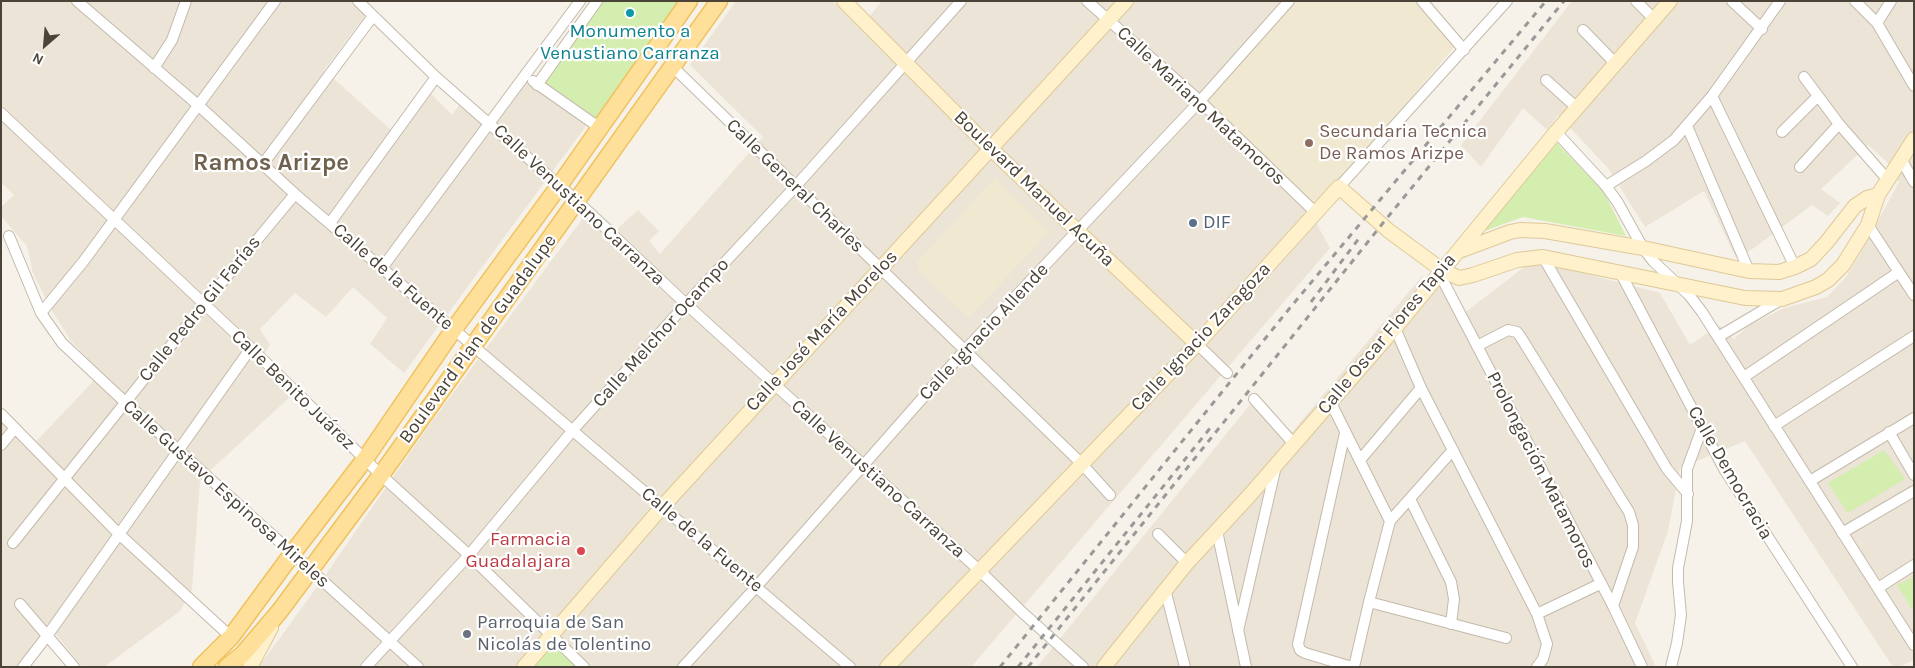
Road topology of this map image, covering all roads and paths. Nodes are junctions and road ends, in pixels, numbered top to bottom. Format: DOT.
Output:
graph roads {
  1 [pos="186,1"];
  2 [pos="274,1"];
  3 [pos="358,1"];
  4 [pos="580,1"];
  5 [pos="597,1"];
  6 [pos="689,1"];
  7 [pos="719,1"];
  8 [pos="844,1"];
  9 [pos="960,1"];
  10 [pos="1087,1"];
  11 [pos="1126,1"];
  12 [pos="1289,1"];
  13 [pos="1422,1"];
  14 [pos="1507,1"];
  15 [pos="1636,1"];
  16 [pos="1670,1"];
  17 [pos="1732,1"];
  18 [pos="1780,1"];
  19 [pos="1855,1"];
  20 [pos="1891,1"];
  21 [pos="78,2"];
  22 [pos="373,16"];
  23 [pos="1654,19"];
  24 [pos="1108,21"];
  25 [pos="1877,23"];
  26 [pos="1762,28"];
  27 [pos="1583,30"];
  28 [pos="549,45"];
  29 [pos="1464,50"];
  30 [pos="560,53"];
  31 [pos="906,63"];
  32 [pos="1616,64"];
  33 [pos="672,66"];
  34 [pos="154,68"];
  35 [pos="526,76"];
  36 [pos="436,77"];
  37 [pos="1804,77"];
  38 [pos="1546,80"];
  39 [pos="537,85"];
  40 [pos="1914,86"];
  41 [pos="1712,96"];
  42 [pos="1817,97"];
  43 [pos="1200,102"];
  44 [pos="198,105"];
  45 [pos="1577,108"];
  46 [pos="1,113"];
  47 [pos="489,123"];
  48 [pos="1839,124"];
  49 [pos="1688,126"];
  50 [pos="600,128"];
  51 [pos="1556,132"];
  52 [pos="1782,132"];
  53 [pos="1914,138"];
  54 [pos="990,148"];
  55 [pos="1901,160"];
  56 [pos="263,164"];
  57 [pos="1800,167"];
  58 [pos="1887,179"];
  59 [pos="1914,182"];
  60 [pos="559,186"];
  61 [pos="1606,186"];
  62 [pos="795,187"];
  63 [pos="1339,187"];
  64 [pos="295,194"];
  65 [pos="1878,195"];
  66 [pos="577,201"];
  67 [pos="1315,212"];
  68 [pos="114,220"];
  69 [pos="330,223"];
  70 [pos="1868,225"];
  71 [pos="1077,232"];
  72 [pos="9,236"];
  73 [pos="1643,248"];
  74 [pos="1458,251"];
  75 [pos="1543,257"];
  76 [pos="1795,267"];
  77 [pos="382,268"];
  78 [pos="880,268"];
  79 [pos="1749,271"];
  80 [pos="1440,272"];
  81 [pos="1620,272"];
  82 [pos="1899,272"];
  83 [pos="1677,284"];
  84 [pos="1914,296"];
  85 [pos="1782,299"];
  86 [pos="204,304"];
  87 [pos="686,304"];
  88 [pos="41,313"];
  89 [pos="1395,328"];
  90 [pos="454,329"];
  91 [pos="1914,336"];
  92 [pos="1718,337"];
  93 [pos="1197,344"];
  94 [pos="472,345"];
  95 [pos="1478,346"];
  96 [pos="251,348"];
  97 [pos="964,351"];
  98 [pos="1228,373"];
  99 [pos="1744,377"];
  100 [pos="773,384"];
  101 [pos="1421,388"];
  102 [pos="1254,398"];
  103 [pos="1330,401"];
  104 [pos="125,402"];
  105 [pos="1,414"];
  106 [pos="1914,418"];
  107 [pos="1774,426"];
  108 [pos="15,428"];
  109 [pos="1702,428"];
  110 [pos="573,430"];
  111 [pos="1889,432"];
  112 [pos="1345,433"];
  113 [pos="1294,444"];
  114 [pos="1,445"];
  115 [pos="1453,450"];
  116 [pos="179,452"];
  117 [pos="365,459"];
  118 [pos="1360,460"];
  119 [pos="1277,463"];
  120 [pos="1082,464"];
  121 [pos="862,466"];
  122 [pos="381,475"];
  123 [pos="1914,475"];
  124 [pos="65,478"];
  125 [pos="1810,481"];
  126 [pos="1914,491"];
  127 [pos="1688,494"];
  128 [pos="1110,495"];
  129 [pos="1410,499"];
  130 [pos="662,507"];
  131 [pos="1390,521"];
  132 [pos="1217,531"];
  133 [pos="1842,533"];
  134 [pos="119,534"];
  135 [pos="1158,534"];
  136 [pos="13,543"];
  137 [pos="292,554"];
  138 [pos="469,555"];
  139 [pos="1187,563"];
  140 [pos="1914,565"];
  141 [pos="309,570"];
  142 [pos="979,570"];
  143 [pos="1600,584"];
  144 [pos="758,586"];
  145 [pos="1878,588"];
  146 [pos="1166,589"];
  147 [pos="1369,602"];
  148 [pos="20,604"];
  149 [pos="1613,606"];
  150 [pos="1537,614"];
  151 [pos="1451,624"];
  152 [pos="1238,630"];
  153 [pos="47,636"];
  154 [pos="552,636"];
  155 [pos="231,638"];
  156 [pos="1506,638"];
  157 [pos="388,641"];
  158 [pos="1913,641"];
  159 [pos="250,663"];
  160 [pos="23,667"];
  161 [pos="74,667"];
  162 [pos="201,667"];
  163 [pos="226,667"];
  164 [pos="366,667"];
  165 [pos="418,667"];
  166 [pos="524,667"];
  167 [pos="584,667"];
  168 [pos="683,667"];
  169 [pos="850,667"];
  170 [pos="887,667"];
  171 [pos="1083,667"];
  172 [pos="1104,667"];
  173 [pos="1185,667"];
  174 [pos="1246,667"];
  175 [pos="1353,667"];
  176 [pos="1537,667"];
  177 [pos="1642,667"];
  178 [pos="1671,667"];
  179 [pos="1852,667"];
  1 -- 34 [label="street"];
  2 -- 44 [label="street"];
  3 -- 22 [label="street, Calle Venustiano Carranza"];
  4 -- 28 [label="street"];
  5 -- 30 [label="street"];
  6 -- 50 [label="main road, Boulevard Plan de Guadalupe"];
  7 -- 33 [label="main road, Boulevard Plan de Guadalupe"];
  8 -- 31 [label="street, Boulevard Manuel Acuña"];
  9 -- 31 [label="street, Calle Melchor Ocampo"];
  10 -- 24 [label="street, Calle Mariano Matamoros"];
  11 -- 24 [label="street, Calle José María Morelos"];
  12 -- 43 [label="street, Calle Ignacio Allende"];
  13 -- 29 [label="street"];
  14 -- 29 [label="street, Calle Ignacio Zaragoza"];
  15 -- 23 [label="street"];
  16 -- 23 [label="street, Calle Oscar Flores Tapia"];
  17 -- 26 [label="street"];
  18 -- 26 [label="street"];
  19 -- 25 [label="street"];
  20 -- 25 [label="street"];
  21 -- 34 [label="street, Calle de la Fuente"];
  22 -- 36 [label="street, Calle Venustiano Carranza"];
  22 -- 56 [label="street"];
  23 -- 32 [label="street, Calle Oscar Flores Tapia"];
  24 -- 43 [label="street, Calle Mariano Matamoros"];
  24 -- 54 [label="street, Calle José María Morelos"];
  25 -- 40 [label="street"];
  26 -- 41 [label="street"];
  27 -- 32 [label="street"];
  28 -- 30 [label="street"];
  28 -- 35 [label="street"];
  29 -- 63 [label="street, Calle Ignacio Zaragoza"];
  30 -- 39 [label="street"];
  31 -- 54 [label="street, Boulevard Manuel Acuña"];
  31 -- 62 [label="street, Calle Melchor Ocampo"];
  32 -- 45 [label="street, Calle Oscar Flores Tapia"];
  33 -- 62 [label="street, Calle General Charles"];
  33 -- 66 [label="main road, Boulevard Plan de Guadalupe"];
  34 -- 44 [label="street, Calle de la Fuente"];
  35 -- 39 [label="street"];
  35 -- 47 [label="street"];
  36 -- 47 [label="street, Calle Venustiano Carranza"];
  36 -- 69 [label="street"];
  37 -- 42 [label="street"];
  38 -- 45 [label="street"];
  39 -- 50 [label="street"];
  41 -- 49 [label="street"];
  41 -- 76 [label="street"];
  42 -- 48 [label="street"];
  42 -- 52 [label="street"];
  43 -- 67 [label="street, Calle Mariano Matamoros"];
  43 -- 71 [label="street, Calle Ignacio Allende"];
  44 -- 56 [label="street, Calle de la Fuente"];
  44 -- 68 [label="street"];
  45 -- 51 [label="street, Calle Oscar Flores Tapia"];
  46 -- 68 [label="street, Calle Benito Juárez"];
  47 -- 60 [label="street, Calle Venustiano Carranza"];
  47 -- 77 [label="street"];
  48 -- 57 [label="street"];
  48 -- 58 [label="street"];
  49 -- 61 [label="street"];
  49 -- 79 [label="street"];
  50 -- 60 [label="main road, Boulevard Plan de Guadalupe"];
  51 -- 61 [label="street"];
  51 -- 74 [label="street, Calle Oscar Flores Tapia"];
  53 -- 55 [label="street"];
  54 -- 71 [label="street, Boulevard Manuel Acuña"];
  54 -- 78 [label="street, Calle José María Morelos"];
  55 -- 58 [label="street"];
  55 -- 59 [label="street"];
  56 -- 64 [label="street, Calle de la Fuente"];
  58 -- 65 [label="street"];
  60 -- 66 [label="street, Calle Venustiano Carranza"];
  60 -- 90 [label="main road, Boulevard Plan de Guadalupe"];
  61 -- 73 [label="street"];
  62 -- 78 [label="street, Calle General Charles"];
  62 -- 87 [label="street, Calle Melchor Ocampo"];
  63 -- 67 [label="street, Calle Ignacio Zaragoza"];
  63 -- 80 [label="street"];
  64 -- 69 [label="street, Calle de la Fuente"];
  64 -- 86 [label="street, Calle Pedro Gil Farías"];
  65 -- 70 [label="street"];
  65 -- 76 [label="street"];
  66 -- 87 [label="street, Calle Venustiano Carranza"];
  66 -- 94 [label="main road, Boulevard Plan de Guadalupe"];
  67 -- 93 [label="street, Calle Ignacio Zaragoza"];
  68 -- 86 [label="street, Calle Benito Juárez"];
  68 -- 88 [label="street"];
  69 -- 77 [label="street, Calle de la Fuente"];
  70 -- 82 [label="street"];
  70 -- 85 [label="street"];
  71 -- 93 [label="street, Boulevard Manuel Acuña"];
  71 -- 97 [label="street, Calle Ignacio Allende"];
  72 -- 88 [label="street, Calle Gustavo Espinosa Mireles"];
  73 -- 74 [label="street"];
  73 -- 79 [label="street"];
  73 -- 83 [label="street"];
  74 -- 80 [label="street, Calle Oscar Flores Tapia"];
  75 -- 80 [label="street"];
  75 -- 81 [label="street"];
  75 -- 127 [label="street"];
  76 -- 79 [label="street"];
  77 -- 90 [label="street, Calle de la Fuente"];
  78 -- 97 [label="street, Calle General Charles"];
  78 -- 100 [label="street, Calle José María Morelos"];
  80 -- 89 [label="street, Calle Oscar Flores Tapia"];
  80 -- 95 [label="street, Prolongación Matamoros"];
  81 -- 83 [label="street"];
  81 -- 109 [label="street, Calle Democracia"];
  82 -- 84 [label="street"];
  82 -- 99 [label="street"];
  83 -- 85 [label="street"];
  83 -- 92 [label="street"];
  85 -- 92 [label="street"];
  86 -- 96 [label="street, Calle Benito Juárez"];
  86 -- 104 [label="street, Calle Pedro Gil Farías"];
  87 -- 100 [label="street, Calle Venustiano Carranza"];
  87 -- 110 [label="street, Calle Melchor Ocampo"];
  88 -- 104 [label="street, Calle Gustavo Espinosa Mireles"];
  89 -- 101 [label="street"];
  89 -- 103 [label="street, Calle Oscar Flores Tapia"];
  90 -- 94 [label="street, Calle de la Fuente"];
  90 -- 117 [label="main road, Boulevard Plan de Guadalupe"];
  91 -- 107 [label="street"];
  92 -- 99 [label="street"];
  93 -- 98 [label="street, Boulevard Manuel Acuña"];
  93 -- 120 [label="street, Calle Ignacio Zaragoza"];
  94 -- 110 [label="street, Calle de la Fuente"];
  94 -- 122 [label="main road, Boulevard Plan de Guadalupe"];
  95 -- 143 [label="street, Prolongación Matamoros"];
  95 -- 149 [label="street"];
  96 -- 116 [label="street"];
  96 -- 117 [label="street, Calle Benito Juárez"];
  97 -- 120 [label="street, Calle General Charles"];
  97 -- 121 [label="street, Calle Ignacio Allende"];
  99 -- 107 [label="street"];
  100 -- 121 [label="street, Calle Venustiano Carranza"];
  100 -- 130 [label="street, Calle José María Morelos"];
  101 -- 115 [label="street"];
  101 -- 118 [label="street"];
  102 -- 113 [label="street"];
  103 -- 112 [label="street"];
  103 -- 113 [label="street, Calle Oscar Flores Tapia"];
  104 -- 116 [label="street, Calle Gustavo Espinosa Mireles"];
  104 -- 124 [label="street, Calle Pedro Gil Farías"];
  105 -- 108 [label="street"];
  106 -- 111 [label="street"];
  107 -- 125 [label="street"];
  108 -- 114 [label="street"];
  108 -- 124 [label="street"];
  109 -- 127 [label="street"];
  109 -- 179 [label="street, Calle Democracia"];
  110 -- 130 [label="street, Calle de la Fuente"];
  110 -- 138 [label="street, Calle Melchor Ocampo"];
  111 -- 123 [label="street"];
  111 -- 125 [label="street"];
  112 -- 118 [label="street"];
  112 -- 175 [label="street"];
  113 -- 119 [label="street, Calle Oscar Flores Tapia"];
  115 -- 129 [label="street"];
  115 -- 150 [label="street"];
  116 -- 134 [label="street"];
  116 -- 137 [label="street, Calle Gustavo Espinosa Mireles"];
  117 -- 122 [label="street, Calle Benito Juárez"];
  117 -- 137 [label="main road, Boulevard Plan de Guadalupe"];
  118 -- 131 [label="street"];
  119 -- 132 [label="street, Calle Oscar Flores Tapia"];
  119 -- 152 [label="street"];
  120 -- 128 [label="street, Calle General Charles"];
  120 -- 142 [label="street, Calle Ignacio Zaragoza"];
  121 -- 142 [label="street, Calle Venustiano Carranza"];
  121 -- 144 [label="street, Calle Ignacio Allende"];
  122 -- 138 [label="street, Calle Benito Juárez"];
  122 -- 141 [label="main road, Boulevard Plan de Guadalupe"];
  124 -- 134 [label="street"];
  124 -- 136 [label="street, Calle Pedro Gil Farías"];
  125 -- 133 [label="street"];
  126 -- 133 [label="street"];
  127 -- 178 [label="street"];
  129 -- 131 [label="street"];
  129 -- 151 [label="street"];
  130 -- 144 [label="street, Calle de la Fuente"];
  130 -- 154 [label="street, Calle José María Morelos"];
  131 -- 147 [label="street"];
  132 -- 139 [label="street, Calle Oscar Flores Tapia"];
  132 -- 152 [label="street"];
  133 -- 145 [label="street"];
  134 -- 153 [label="street"];
  134 -- 155 [label="street"];
  135 -- 139 [label="street"];
  137 -- 141 [label="street, Calle Gustavo Espinosa Mireles"];
  137 -- 155 [label="main road, Boulevard Plan de Guadalupe"];
  138 -- 154 [label="street, Calle Benito Juárez"];
  138 -- 157 [label="street, Calle Melchor Ocampo"];
  139 -- 146 [label="street, Calle Oscar Flores Tapia"];
  140 -- 145 [label="street"];
  141 -- 157 [label="street, Calle Gustavo Espinosa Mireles"];
  141 -- 159 [label="main road, Boulevard Plan de Guadalupe"];
  142 -- 170 [label="street, Calle Ignacio Zaragoza"];
  142 -- 171 [label="street, Calle Venustiano Carranza"];
  143 -- 149 [label="street, Prolongación Matamoros"];
  143 -- 150 [label="street"];
  144 -- 168 [label="street, Calle Ignacio Allende"];
  144 -- 169 [label="street, Calle de la Fuente"];
  145 -- 158 [label="street"];
  146 -- 172 [label="street, Calle Oscar Flores Tapia"];
  146 -- 173 [label="street"];
  147 -- 151 [label="street"];
  147 -- 175 [label="street"];
  148 -- 153 [label="street"];
  149 -- 177 [label="street, Prolongación Matamoros"];
  150 -- 176 [label="street"];
  151 -- 156 [label="street"];
  152 -- 174 [label="street"];
  153 -- 160 [label="street"];
  153 -- 161 [label="street"];
  154 -- 166 [label="street, Calle José María Morelos"];
  154 -- 167 [label="street, Calle Benito Juárez"];
  155 -- 162 [label="main road, Boulevard Plan de Guadalupe"];
  157 -- 164 [label="street, Calle Melchor Ocampo"];
  157 -- 165 [label="street, Calle Gustavo Espinosa Mireles"];
  159 -- 163 [label="main road, Boulevard Plan de Guadalupe"];
}
